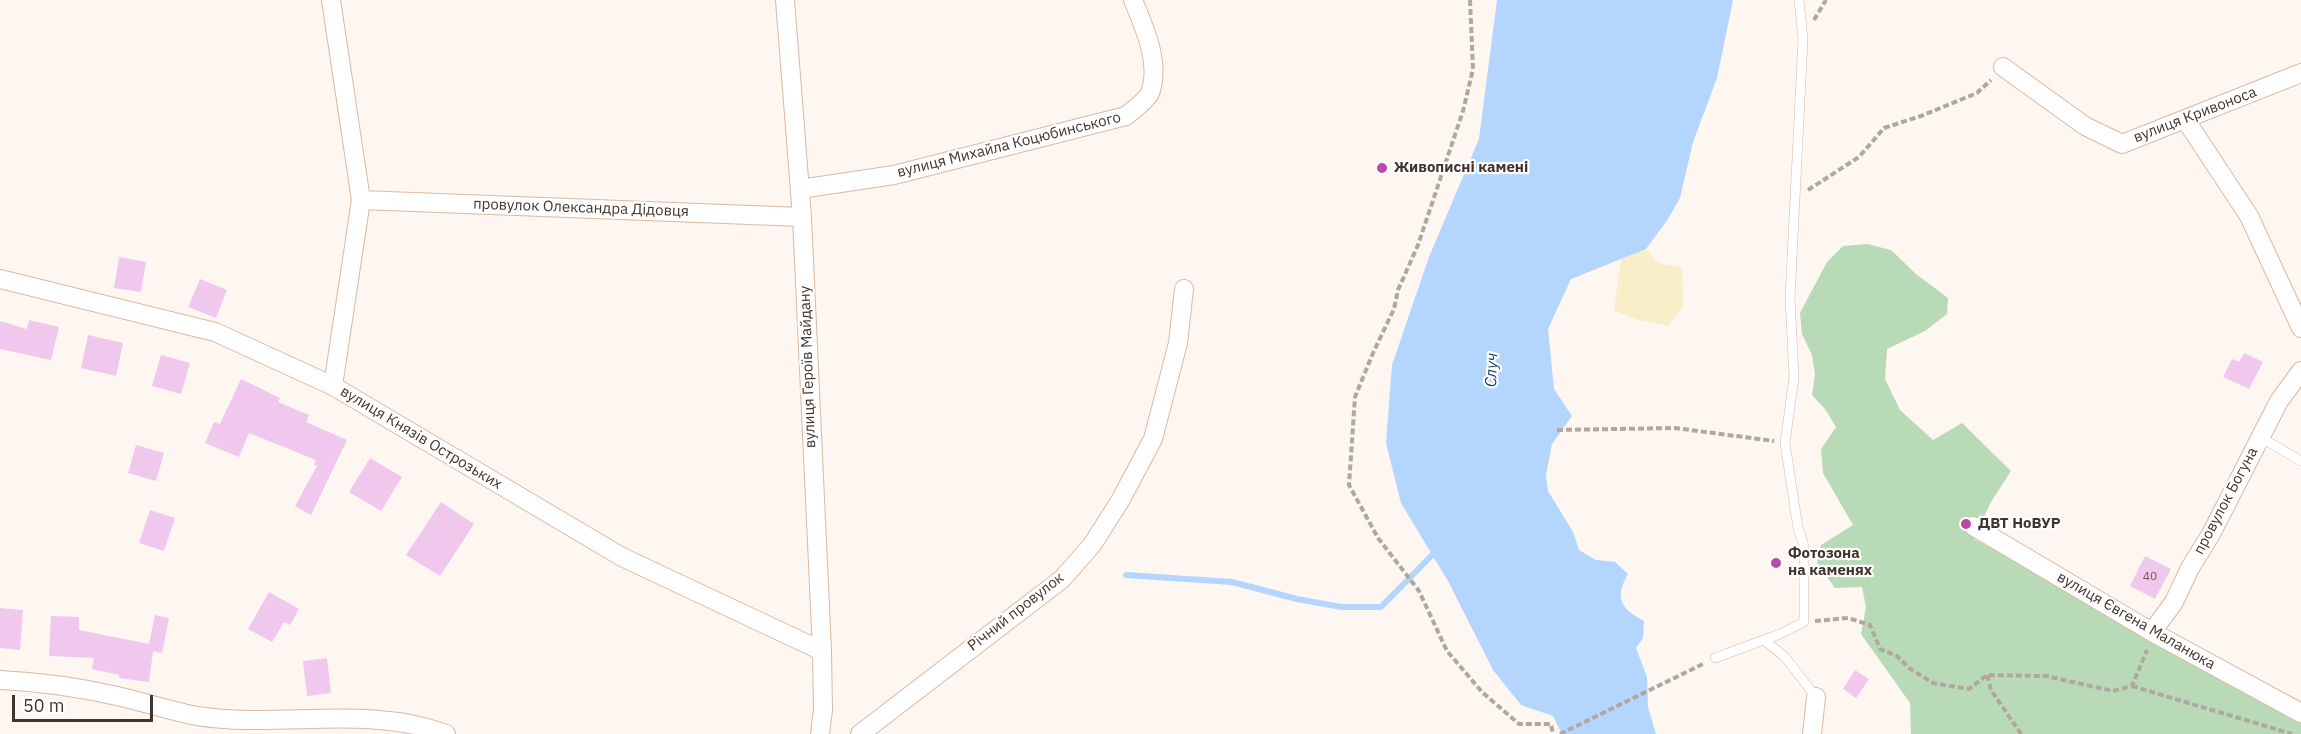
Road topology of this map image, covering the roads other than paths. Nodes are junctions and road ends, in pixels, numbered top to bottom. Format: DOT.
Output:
graph roads {
  1 [pos="331,0"];
  2 [pos="785,0"];
  3 [pos="1133,0"];
  4 [pos="1799,0"];
  5 [pos="2002,67"];
  6 [pos="2301,73"];
  7 [pos="2185,119"];
  8 [pos="800,189"];
  9 [pos="361,200"];
  10 [pos="802,217"];
  11 [pos="0,279"];
  12 [pos="1184,289"];
  13 [pos="2301,328"];
  14 [pos="2301,370"];
  15 [pos="333,386"];
  16 [pos="2260,437"];
  17 [pos="2301,461"];
  18 [pos="1973,526"];
  19 [pos="2152,632"];
  20 [pos="1764,640"];
  21 [pos="822,651"];
  22 [pos="1715,658"];
  23 [pos="0,680"];
  24 [pos="1816,698"];
  25 [pos="2301,713"];
  26 [pos="446,734"];
  27 [pos="820,734"];
  28 [pos="860,734"];
  29 [pos="1812,734"];
  1 -- 9 [label="street"];
  2 -- 8 [label="street, вулиця Героїв Майдану"];
  3 -- 8 [label="street, вулиця Михайла Коцюбинського"];
  4 -- 20 [label="lane"];
  5 -- 7 [label="street, вулиця Кривоноса"];
  6 -- 7 [label="street, вулиця Кривоноса"];
  7 -- 13 [label="street"];
  8 -- 10 [label="street, вулиця Героїв Майдану"];
  9 -- 10 [label="street, провулок Олександра Дідовця"];
  9 -- 15 [label="street"];
  10 -- 21 [label="street, вулиця Героїв Майдану"];
  11 -- 15 [label="street, вулиця Князів Острозьких"];
  12 -- 28 [label="street, Річний провулок"];
  14 -- 16 [label="street, провулок Богуна"];
  15 -- 21 [label="street, вулиця Князів Острозьких"];
  16 -- 17 [label="lane"];
  16 -- 19 [label="street, провулок Богуна"];
  18 -- 19 [label="street, вулиця Євгена Маланюка"];
  19 -- 25 [label="street, вулиця Євгена Маланюка"];
  20 -- 22 [label="lane"];
  20 -- 24 [label="lane"];
  21 -- 27 [label="street, вулиця Героїв Майдану"];
  23 -- 26 [label="street"];
  24 -- 29 [label="street"];
}
